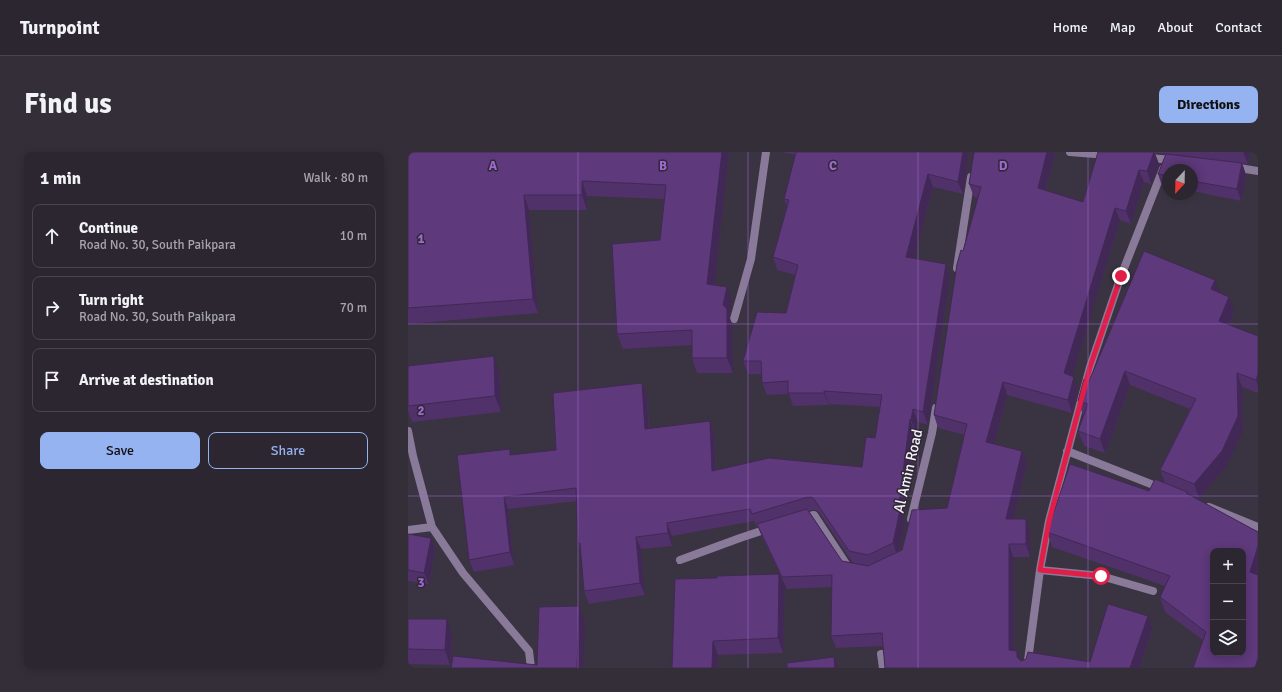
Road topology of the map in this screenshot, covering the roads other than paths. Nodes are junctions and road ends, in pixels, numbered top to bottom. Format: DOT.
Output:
graph roads {
  1 [pos="766,152"];
  2 [pos="1070,152"];
  3 [pos="1115,155"];
  4 [pos="1137,157"];
  5 [pos="1167,159"];
  6 [pos="1182,161"];
  7 [pos="1226,166"];
  8 [pos="972,168"];
  9 [pos="1258,171"];
  10 [pos="956,277"];
  11 [pos="734,319"];
  12 [pos="937,402"];
  13 [pos="408,431"];
  14 [pos="1067,451"];
  15 [pos="1170,492"];
  16 [pos="1199,503"];
  17 [pos="792,522"];
  18 [pos="777,526"];
  19 [pos="432,527"];
  20 [pos="1258,527"];
  21 [pos="909,529"];
  22 [pos="408,530"];
  23 [pos="680,560"];
  24 [pos="1040,570"];
  25 [pos="857,571"];
  26 [pos="1154,591"];
  27 [pos="881,654"];
  28 [pos="531,668"];
  29 [pos="883,668"];
  30 [pos="1027,668"];
  1 -- 11 [label="street"];
  2 -- 3 [label="street"];
  4 -- 5 [label="street"];
  5 -- 6 [label="street"];
  5 -- 14 [label="street"];
  7 -- 9 [label="street"];
  8 -- 10 [label="street"];
  12 -- 21 [label="street, Al Amin Road"];
  13 -- 19 [label="street"];
  14 -- 15 [label="street"];
  14 -- 24 [label="street"];
  16 -- 20 [label="street"];
  17 -- 25 [label="street"];
  18 -- 23 [label="street"];
  19 -- 22 [label="street"];
  19 -- 28 [label="street"];
  24 -- 26 [label="street"];
  24 -- 30 [label="street"];
  27 -- 29 [label="street"];
}
